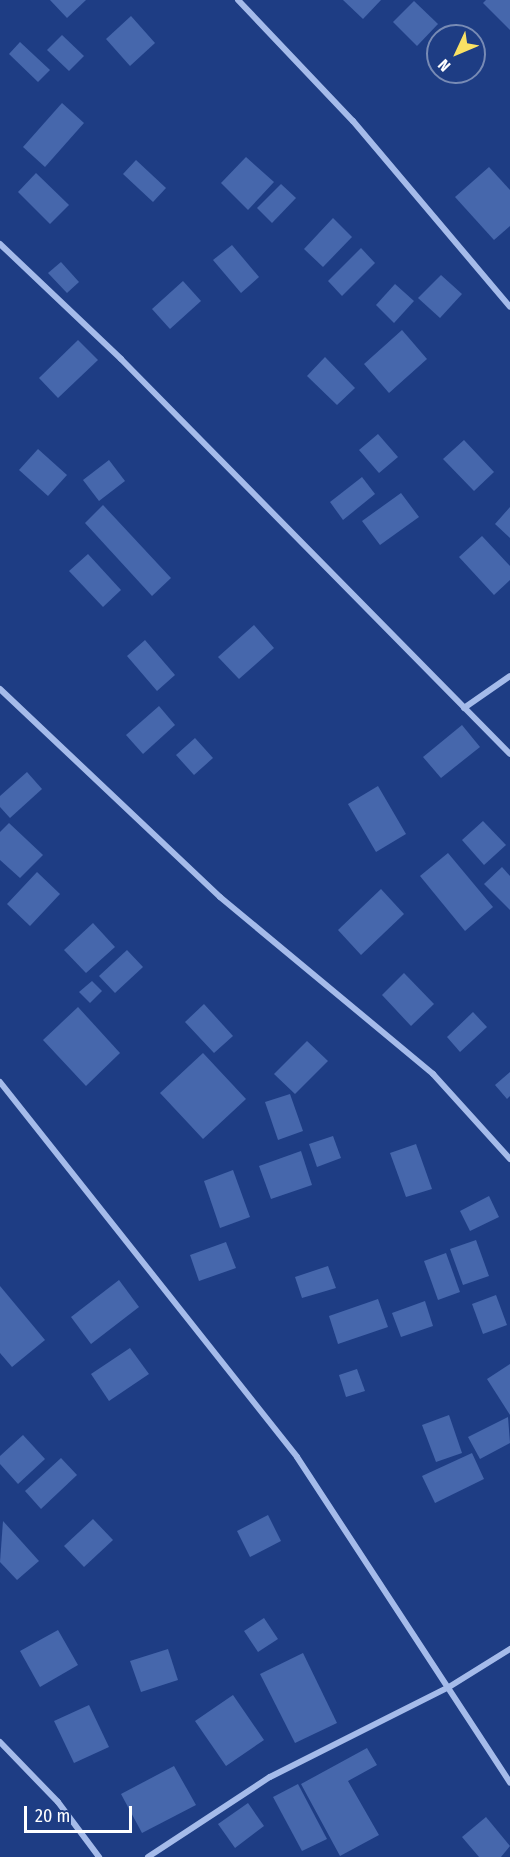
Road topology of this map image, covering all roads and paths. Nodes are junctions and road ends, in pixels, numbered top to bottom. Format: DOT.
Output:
graph roads {
  1 [pos="238,0"];
  2 [pos="0,244"];
  3 [pos="510,307"];
  4 [pos="510,676"];
  5 [pos="0,689"];
  6 [pos="464,708"];
  7 [pos="510,754"];
  8 [pos="0,1082"];
  9 [pos="510,1159"];
  10 [pos="510,1649"];
  11 [pos="448,1687"];
  12 [pos="0,1742"];
  13 [pos="510,1782"];
  14 [pos="99,1857"];
  15 [pos="148,1857"];
  1 -- 3 [label="street"];
  2 -- 6 [label="street"];
  4 -- 6 [label="street"];
  5 -- 9 [label="street"];
  6 -- 7 [label="street"];
  8 -- 11 [label="street"];
  10 -- 11 [label="street"];
  11 -- 13 [label="street"];
  11 -- 15 [label="street"];
  12 -- 14 [label="street"];
}
